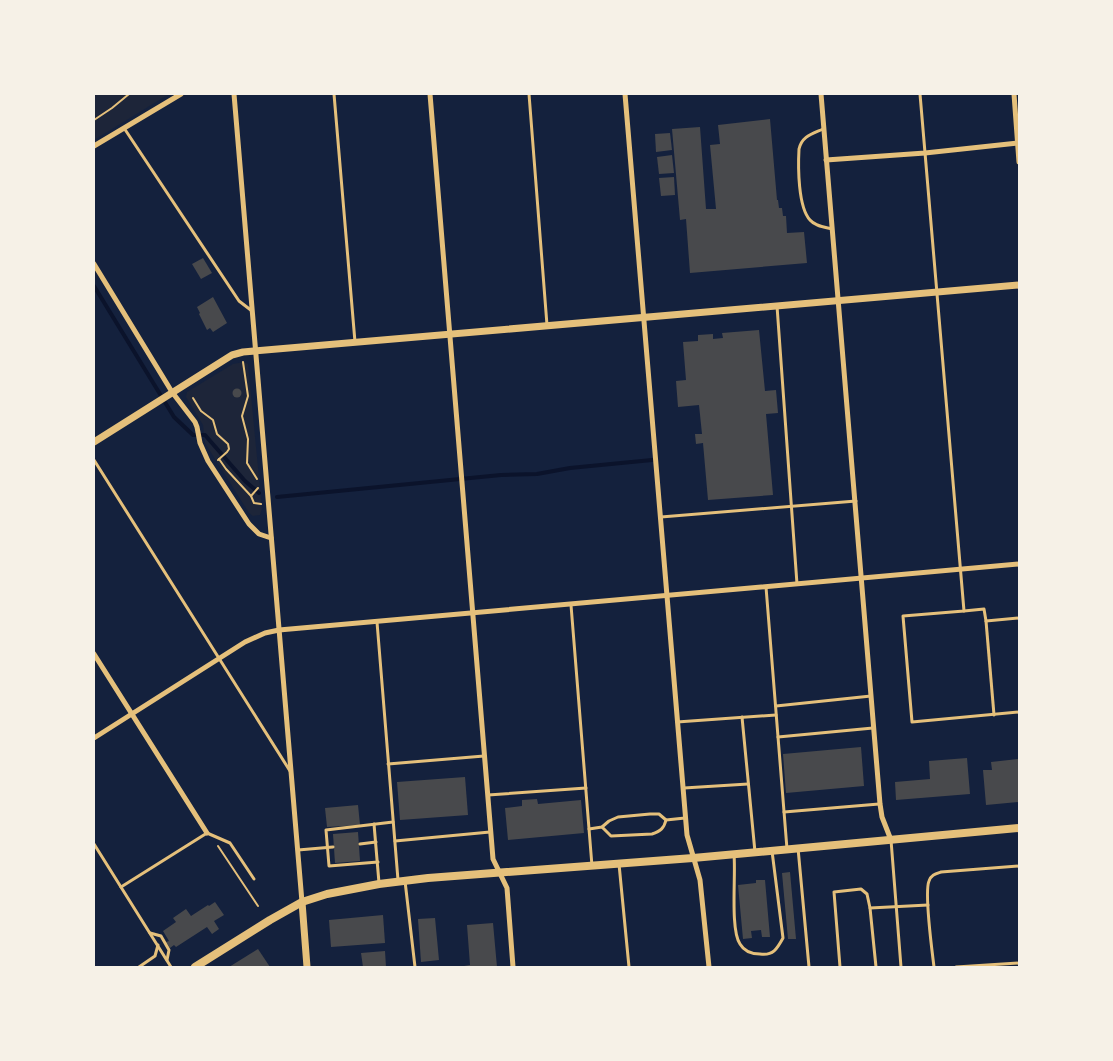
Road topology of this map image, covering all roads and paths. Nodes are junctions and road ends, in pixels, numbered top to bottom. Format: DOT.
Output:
graph roads {
  1 [pos="129,94"];
  2 [pos="181,94"];
  3 [pos="234,94"];
  4 [pos="334,94"];
  5 [pos="430,94"];
  6 [pos="529,94"];
  7 [pos="625,94"];
  8 [pos="821,94"];
  9 [pos="920,94"];
  10 [pos="1014,94"];
  11 [pos="94,120"];
  12 [pos="124,127"];
  13 [pos="824,129"];
  14 [pos="1018,143"];
  15 [pos="94,146"];
  16 [pos="925,153"];
  17 [pos="826,160"];
  18 [pos="1019,162"];
  19 [pos="832,229"];
  20 [pos="94,264"];
  21 [pos="1019,285"];
  22 [pos="936,292"];
  23 [pos="838,300"];
  24 [pos="776,306"];
  25 [pos="252,311"];
  26 [pos="643,317"];
  27 [pos="547,326"];
  28 [pos="450,334"];
  29 [pos="355,342"];
  30 [pos="255,350"];
  31 [pos="244,368"];
  32 [pos="170,394"];
  33 [pos="193,398"];
  34 [pos="94,442"];
  35 [pos="94,460"];
  36 [pos="251,496"];
  37 [pos="856,501"];
  38 [pos="258,504"];
  39 [pos="791,507"];
  40 [pos="660,518"];
  41 [pos="271,538"];
  42 [pos="1019,564"];
  43 [pos="961,570"];
  44 [pos="862,578"];
  45 [pos="797,585"];
  46 [pos="766,587"];
  47 [pos="666,597"];
  48 [pos="571,605"];
  49 [pos="964,611"];
  50 [pos="472,614"];
  51 [pos="1019,618"];
  52 [pos="986,621"];
  53 [pos="377,622"];
  54 [pos="279,630"];
  55 [pos="94,654"];
  56 [pos="218,659"];
  57 [pos="871,696"];
  58 [pos="776,706"];
  59 [pos="1019,712"];
  60 [pos="132,715"];
  61 [pos="776,715"];
  62 [pos="994,715"];
  63 [pos="742,717"];
  64 [pos="677,722"];
  65 [pos="874,728"];
  66 [pos="778,737"];
  67 [pos="94,738"];
  68 [pos="484,756"];
  69 [pos="388,764"];
  70 [pos="291,772"];
  71 [pos="748,784"];
  72 [pos="586,788"];
  73 [pos="683,788"];
  74 [pos="488,795"];
  75 [pos="880,804"];
  76 [pos="784,812"];
  77 [pos="685,818"];
  78 [pos="666,820"];
  79 [pos="393,822"];
  80 [pos="374,824"];
  81 [pos="602,827"];
  82 [pos="1019,828"];
  83 [pos="589,829"];
  84 [pos="491,832"];
  85 [pos="207,833"];
  86 [pos="891,840"];
  87 [pos="395,841"];
  88 [pos="376,842"];
  89 [pos="94,844"];
  90 [pos="360,844"];
  91 [pos="328,847"];
  92 [pos="333,847"];
  93 [pos="798,848"];
  94 [pos="788,849"];
  95 [pos="298,850"];
  96 [pos="772,851"];
  97 [pos="755,852"];
  98 [pos="734,854"];
  99 [pos="693,858"];
  100 [pos="378,862"];
  101 [pos="619,864"];
  102 [pos="592,866"];
  103 [pos="1019,866"];
  104 [pos="499,874"];
  105 [pos="254,879"];
  106 [pos="402,881"];
  107 [pos="379,884"];
  108 [pos="121,887"];
  109 [pos="302,902"];
  110 [pos="928,905"];
  111 [pos="258,906"];
  112 [pos="898,907"];
  113 [pos="870,908"];
  114 [pos="150,932"];
  115 [pos="158,945"];
  116 [pos="167,960"];
  117 [pos="1018,964"];
  118 [pos="139,967"];
  119 [pos="171,967"];
  120 [pos="197,967"];
  121 [pos="307,967"];
  122 [pos="415,967"];
  123 [pos="513,967"];
  124 [pos="629,967"];
  125 [pos="709,967"];
  126 [pos="809,967"];
  127 [pos="840,967"];
  128 [pos="876,967"];
  129 [pos="901,967"];
  130 [pos="934,967"];
  131 [pos="956,967"];
  1 -- 11 [label="path"];
  2 -- 12 [label="street"];
  3 -- 25 [label="street"];
  4 -- 29 [label="lane"];
  5 -- 28 [label="street"];
  6 -- 27 [label="lane"];
  7 -- 26 [label="street"];
  8 -- 13 [label="street"];
  9 -- 16 [label="lane"];
  10 -- 14 [label="street"];
  12 -- 15 [label="street"];
  12 -- 25 [label="lane"];
  13 -- 17 [label="street"];
  13 -- 19 [label="lane"];
  14 -- 16 [label="street"];
  14 -- 18 [label="street"];
  16 -- 17 [label="street"];
  16 -- 22 [label="lane"];
  17 -- 19 [label="street"];
  19 -- 23 [label="street"];
  20 -- 32 [label="street"];
  21 -- 22 [label="street"];
  22 -- 23 [label="street"];
  22 -- 43 [label="lane"];
  23 -- 24 [label="street"];
  23 -- 37 [label="street"];
  24 -- 26 [label="street"];
  24 -- 39 [label="lane"];
  25 -- 30 [label="street"];
  26 -- 27 [label="street"];
  26 -- 40 [label="street"];
  27 -- 28 [label="street"];
  28 -- 29 [label="street"];
  28 -- 50 [label="street"];
  29 -- 30 [label="street"];
  30 -- 32 [label="street"];
  30 -- 41 [label="street"];
  31 -- 36 [label="path"];
  32 -- 34 [label="street"];
  32 -- 41 [label="street"];
  33 -- 36 [label="path"];
  35 -- 56 [label="lane"];
  36 -- 38 [label="path"];
  37 -- 39 [label="lane"];
  37 -- 44 [label="street"];
  39 -- 40 [label="lane"];
  39 -- 45 [label="lane"];
  40 -- 47 [label="street"];
  41 -- 54 [label="street"];
  42 -- 43 [label="street"];
  43 -- 44 [label="street"];
  43 -- 49 [label="lane"];
  44 -- 45 [label="street"];
  44 -- 57 [label="street"];
  45 -- 46 [label="street"];
  46 -- 47 [label="street"];
  46 -- 58 [label="lane"];
  47 -- 48 [label="street"];
  47 -- 64 [label="street"];
  48 -- 50 [label="street"];
  48 -- 72 [label="lane"];
  49 -- 52 [label="lane"];
  49 -- 62 [label="lane"];
  50 -- 53 [label="street"];
  50 -- 68 [label="street"];
  51 -- 52 [label="lane"];
  52 -- 62 [label="lane"];
  53 -- 54 [label="street"];
  53 -- 69 [label="lane"];
  54 -- 56 [label="street"];
  54 -- 70 [label="street"];
  55 -- 60 [label="street"];
  56 -- 60 [label="street"];
  56 -- 70 [label="lane"];
  57 -- 58 [label="lane"];
  57 -- 65 [label="street"];
  58 -- 61 [label="lane"];
  59 -- 62 [label="lane"];
  60 -- 67 [label="street"];
  60 -- 85 [label="street"];
  61 -- 63 [label="lane"];
  61 -- 66 [label="lane"];
  63 -- 64 [label="lane"];
  63 -- 71 [label="lane"];
  64 -- 73 [label="street"];
  65 -- 66 [label="lane"];
  65 -- 75 [label="street"];
  66 -- 76 [label="lane"];
  68 -- 69 [label="lane"];
  68 -- 74 [label="street"];
  69 -- 79 [label="lane"];
  70 -- 95 [label="street"];
  71 -- 73 [label="lane"];
  71 -- 97 [label="lane"];
  72 -- 74 [label="lane"];
  72 -- 83 [label="lane"];
  73 -- 77 [label="street"];
  74 -- 84 [label="street"];
  75 -- 76 [label="lane"];
  75 -- 86 [label="street"];
  76 -- 94 [label="lane"];
  77 -- 78 [label="lane"];
  77 -- 99 [label="street"];
  78 -- 81 [label="lane"];
  78 -- 81 [label="lane"];
  79 -- 80 [label="lane"];
  79 -- 87 [label="lane"];
  80 -- 88 [label="lane"];
  80 -- 91 [label="lane"];
  81 -- 83 [label="lane"];
  82 -- 86 [label="main road"];
  83 -- 102 [label="lane"];
  84 -- 87 [label="lane"];
  84 -- 104 [label="street"];
  85 -- 105 [label="lane"];
  85 -- 108 [label="lane"];
  85 -- 111 [label="path"];
  86 -- 93 [label="main road"];
  86 -- 112 [label="lane"];
  87 -- 106 [label="lane"];
  88 -- 90 [label="lane"];
  88 -- 100 [label="lane"];
  89 -- 108 [label="lane"];
  91 -- 92 [label="lane"];
  91 -- 95 [label="lane"];
  91 -- 100 [label="lane"];
  93 -- 94 [label="main road"];
  93 -- 126 [label="lane"];
  94 -- 96 [label="main road"];
  95 -- 109 [label="street"];
  96 -- 97 [label="main road"];
  96 -- 98 [label="lane"];
  97 -- 98 [label="main road"];
  98 -- 99 [label="main road"];
  99 -- 101 [label="main road"];
  99 -- 125 [label="street"];
  100 -- 107 [label="lane"];
  101 -- 102 [label="main road"];
  101 -- 124 [label="lane"];
  102 -- 104 [label="main road"];
  103 -- 110 [label="lane"];
  104 -- 106 [label="main road"];
  104 -- 123 [label="street"];
  106 -- 107 [label="main road"];
  106 -- 122 [label="lane"];
  107 -- 109 [label="main road"];
  108 -- 114 [label="lane"];
  109 -- 120 [label="main road"];
  109 -- 121 [label="street"];
  110 -- 112 [label="lane"];
  110 -- 130 [label="lane"];
  112 -- 113 [label="lane"];
  112 -- 129 [label="lane"];
  113 -- 127 [label="lane"];
  113 -- 128 [label="lane"];
  114 -- 115 [label="lane"];
  114 -- 116 [label="lane"];
  115 -- 116 [label="lane"];
  115 -- 118 [label="lane"];
  116 -- 119 [label="lane"];
  117 -- 131 [label="lane"];
}
